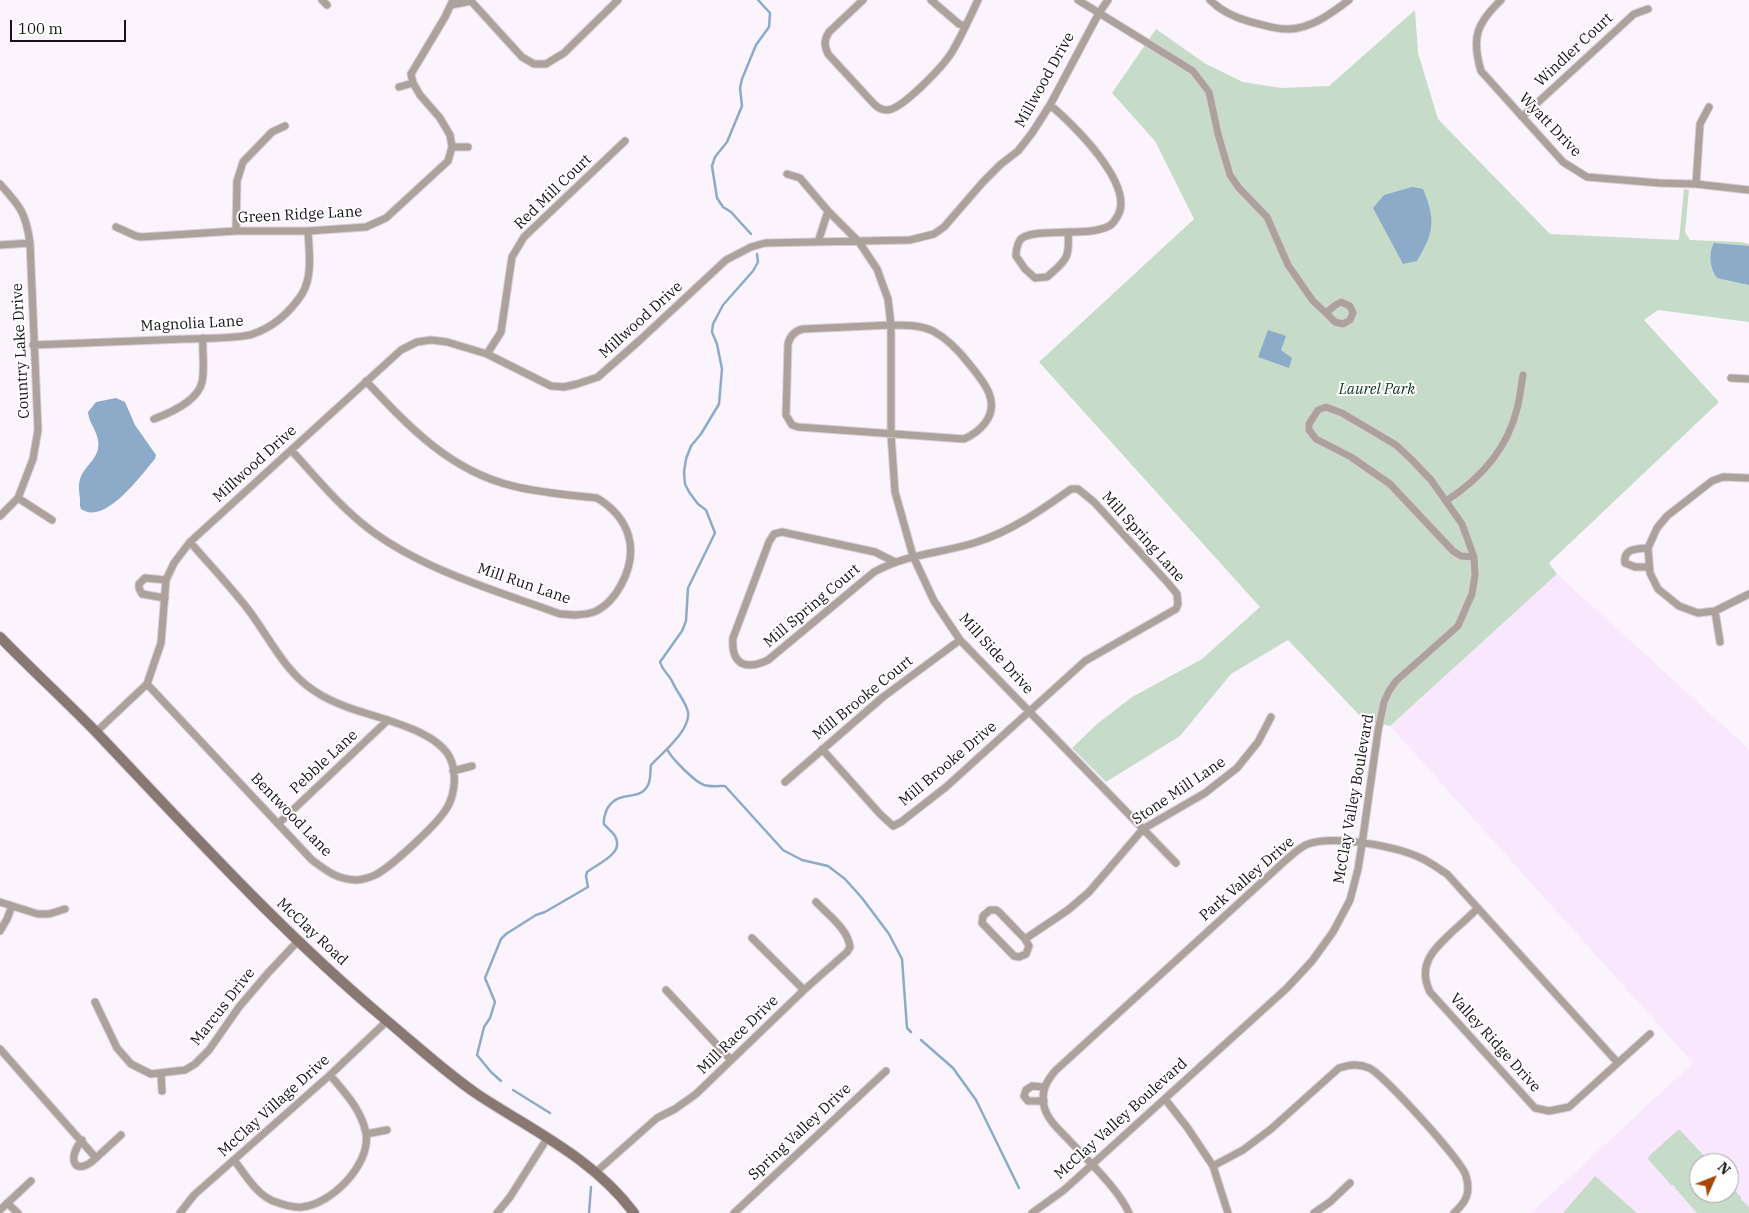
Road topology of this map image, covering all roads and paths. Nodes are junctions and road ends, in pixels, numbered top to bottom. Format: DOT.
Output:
graph roads {
  1 [pos="470,0"];
  2 [pos="618,0"];
  3 [pos="931,0"];
  4 [pos="978,0"];
  5 [pos="1078,0"];
  6 [pos="1108,0"];
  7 [pos="1210,0"];
  8 [pos="1349,0"];
  9 [pos="1502,0"];
  10 [pos="861,1"];
  11 [pos="452,2"];
  12 [pos="1648,9"];
  13 [pos="1099,13"];
  14 [pos="965,26"];
  15 [pos="413,83"];
  16 [pos="399,88"];
  17 [pos="1050,105"];
  18 [pos="1709,107"];
  19 [pos="1522,117"];
  20 [pos="285,126"];
  21 [pos="626,142"];
  22 [pos="452,147"];
  23 [pos="468,147"];
  24 [pos="787,174"];
  25 [pos="0,184"];
  26 [pos="1696,184"];
  27 [pos="1749,190"];
  28 [pos="828,211"];
  29 [pos="116,227"];
  30 [pos="236,231"];
  31 [pos="308,231"];
  32 [pos="1068,232"];
  33 [pos="818,242"];
  34 [pos="859,242"];
  35 [pos="30,243"];
  36 [pos="0,244"];
  37 [pos="1326,313"];
  38 [pos="891,325"];
  39 [pos="203,338"];
  40 [pos="33,344"];
  41 [pos="487,354"];
  42 [pos="1523,375"];
  43 [pos="1731,378"];
  44 [pos="366,380"];
  45 [pos="1749,380"];
  46 [pos="154,419"];
  47 [pos="891,434"];
  48 [pos="291,450"];
  49 [pos="1749,478"];
  50 [pos="18,498"];
  51 [pos="1446,501"];
  52 [pos="0,516"];
  53 [pos="52,520"];
  54 [pos="190,542"];
  55 [pos="1648,548"];
  56 [pos="913,556"];
  57 [pos="1474,557"];
  58 [pos="895,562"];
  59 [pos="1649,567"];
  60 [pos="166,580"];
  61 [pos="1749,594"];
  62 [pos="165,598"];
  63 [pos="1715,611"];
  64 [pos="0,637"];
  65 [pos="960,640"];
  66 [pos="1720,642"];
  67 [pos="147,684"];
  68 [pos="1030,712"];
  69 [pos="1271,717"];
  70 [pos="388,720"];
  71 [pos="96,732"];
  72 [pos="822,749"];
  73 [pos="472,766"];
  74 [pos="453,771"];
  75 [pos="785,782"];
  76 [pos="278,824"];
  77 [pos="1143,829"];
  78 [pos="1362,844"];
  79 [pos="1176,863"];
  80 [pos="0,902"];
  81 [pos="816,902"];
  82 [pos="12,906"];
  83 [pos="1478,908"];
  84 [pos="65,909"];
  85 [pos="0,932"];
  86 [pos="752,938"];
  87 [pos="1026,939"];
  88 [pos="298,941"];
  89 [pos="666,990"];
  90 [pos="804,990"];
  91 [pos="95,1002"];
  92 [pos="387,1021"];
  93 [pos="1650,1034"];
  94 [pos="0,1049"];
  95 [pos="730,1060"];
  96 [pos="1618,1063"];
  97 [pos="886,1071"];
  98 [pos="162,1074"];
  99 [pos="330,1075"];
  100 [pos="1044,1086"];
  101 [pos="162,1091"];
  102 [pos="1165,1099"];
  103 [pos="1044,1101"];
  104 [pos="387,1130"];
  105 [pos="366,1134"];
  106 [pos="121,1135"];
  107 [pos="548,1137"];
  108 [pos="82,1140"];
  109 [pos="96,1158"];
  110 [pos="234,1160"];
  111 [pos="1091,1164"];
  112 [pos="1212,1166"];
  113 [pos="596,1172"];
  114 [pos="31,1181"];
  115 [pos="1350,1183"];
  116 [pos="8,1203"];
  117 [pos="290,1209"];
  118 [pos="0,1210"];
  119 [pos="18,1213"];
  120 [pos="180,1213"];
  121 [pos="497,1213"];
  122 [pos="634,1213"];
  123 [pos="734,1213"];
  124 [pos="1032,1213"];
  125 [pos="1128,1213"];
  126 [pos="1228,1213"];
  127 [pos="1314,1213"];
  128 [pos="1454,1213"];
  1 -- 2 [label="street"];
  1 -- 11 [label="street"];
  3 -- 14 [label="street"];
  4 -- 14 [label="street"];
  5 -- 13 [label="street"];
  6 -- 13 [label="street, Millwood Drive"];
  7 -- 8 [label="street"];
  9 -- 19 [label="street, Wyatt Drive"];
  10 -- 14 [label="street"];
  11 -- 15 [label="street"];
  12 -- 19 [label="street, Windler Court"];
  13 -- 17 [label="street, Millwood Drive"];
  13 -- 37 [label="street"];
  15 -- 16 [label="street"];
  15 -- 22 [label="street"];
  17 -- 32 [label="street"];
  17 -- 34 [label="street, Millwood Drive"];
  18 -- 26 [label="street"];
  19 -- 26 [label="street, Wyatt Drive"];
  20 -- 30 [label="street"];
  21 -- 41 [label="street, Red Mill Court"];
  22 -- 23 [label="street"];
  22 -- 31 [label="street, Green Ridge Lane"];
  24 -- 28 [label="street, Mill Side Drive"];
  25 -- 35 [label="street, Country Lake Drive"];
  26 -- 27 [label="street, Wyatt Drive"];
  28 -- 33 [label="street"];
  28 -- 34 [label="street, Mill Side Drive"];
  29 -- 30 [label="street, Green Ridge Lane"];
  30 -- 31 [label="street, Green Ridge Lane"];
  31 -- 39 [label="street, Magnolia Lane"];
  32 -- 32 [label="street"];
  33 -- 34 [label="street, Millwood Drive"];
  33 -- 41 [label="street, Millwood Drive"];
  34 -- 38 [label="street, Mill Side Drive"];
  35 -- 36 [label="street"];
  35 -- 40 [label="street, Country Lake Drive"];
  38 -- 47 [label="street, Mill Side Drive"];
  38 -- 47 [label="street"];
  38 -- 47 [label="street"];
  39 -- 40 [label="street, Magnolia Lane"];
  39 -- 46 [label="street"];
  40 -- 50 [label="street, Country Lake Drive"];
  41 -- 44 [label="street, Millwood Drive"];
  42 -- 51 [label="street"];
  43 -- 45 [label="street"];
  44 -- 48 [label="street, Millwood Drive"];
  44 -- 48 [label="street, Mill Run Lane"];
  47 -- 56 [label="street, Mill Side Drive"];
  48 -- 54 [label="street, Millwood Drive"];
  49 -- 55 [label="street"];
  50 -- 52 [label="street, Country Lake Drive"];
  50 -- 53 [label="street"];
  51 -- 57 [label="street"];
  51 -- 57 [label="street"];
  54 -- 60 [label="street, Millwood Drive"];
  54 -- 70 [label="street, Bentwood Lane"];
  55 -- 59 [label="street"];
  55 -- 59 [label="street"];
  56 -- 58 [label="street, Mill Spring Court"];
  56 -- 65 [label="street, Mill Side Drive"];
  56 -- 68 [label="street, Mill Spring Lane"];
  57 -- 78 [label="street, McClay Valley Boulevard"];
  58 -- 58 [label="street, Mill Spring Court"];
  59 -- 63 [label="street"];
  60 -- 62 [label="street, Millwood Drive"];
  60 -- 62 [label="street"];
  61 -- 63 [label="street"];
  62 -- 67 [label="street, Millwood Drive"];
  63 -- 66 [label="street"];
  64 -- 71 [label="main road, McClay Road"];
  65 -- 68 [label="street, Mill Side Drive"];
  65 -- 72 [label="street, Mill Brooke Court"];
  67 -- 71 [label="street, Millwood Drive"];
  67 -- 76 [label="street, Bentwood Lane"];
  68 -- 72 [label="street, Mill Brooke Drive"];
  68 -- 77 [label="street, Mill Side Drive"];
  69 -- 77 [label="street, Stone Mill Lane"];
  70 -- 74 [label="street, Bentwood Lane"];
  70 -- 76 [label="street, Pebble Lane"];
  71 -- 88 [label="main road, McClay Road"];
  72 -- 75 [label="street, Mill Brooke Court"];
  73 -- 74 [label="street"];
  74 -- 76 [label="street, Bentwood Lane"];
  77 -- 79 [label="street, Mill Side Drive"];
  77 -- 87 [label="street, Stone Mill Lane"];
  78 -- 83 [label="street, Park Valley Drive"];
  78 -- 100 [label="street, Park Valley Drive"];
  78 -- 102 [label="street, McClay Valley Boulevard"];
  80 -- 82 [label="street"];
  81 -- 90 [label="street, Mill Race Drive"];
  82 -- 84 [label="street"];
  82 -- 85 [label="street"];
  83 -- 96 [label="street, Park Valley Drive"];
  83 -- 96 [label="street, Valley Ridge Drive"];
  86 -- 90 [label="street"];
  87 -- 87 [label="street, Stone Mill Lane"];
  88 -- 92 [label="main road, McClay Road"];
  88 -- 98 [label="street, Marcus Drive"];
  89 -- 95 [label="street"];
  90 -- 95 [label="street, Mill Race Drive"];
  91 -- 98 [label="street, Marcus Drive"];
  92 -- 99 [label="street, McClay Village Drive"];
  92 -- 107 [label="main road, McClay Road"];
  93 -- 96 [label="street, Valley Ridge Drive"];
  94 -- 108 [label="street"];
  95 -- 113 [label="street, Mill Race Drive"];
  97 -- 123 [label="street, Spring Valley Drive"];
  98 -- 101 [label="street"];
  99 -- 105 [label="street"];
  99 -- 110 [label="street, McClay Village Drive"];
  100 -- 103 [label="street"];
  100 -- 103 [label="street, Park Valley Drive"];
  102 -- 111 [label="street, McClay Valley Boulevard"];
  102 -- 112 [label="street"];
  103 -- 111 [label="street"];
  104 -- 105 [label="street"];
  105 -- 117 [label="street"];
  106 -- 109 [label="street"];
  107 -- 113 [label="main road, McClay Road"];
  107 -- 121 [label="street"];
  108 -- 109 [label="street"];
  108 -- 109 [label="street"];
  110 -- 117 [label="street"];
  110 -- 120 [label="street, McClay Village Drive"];
  111 -- 124 [label="street, McClay Valley Boulevard"];
  111 -- 125 [label="street"];
  112 -- 126 [label="street"];
  112 -- 128 [label="street"];
  113 -- 122 [label="main road, McClay Road"];
  114 -- 116 [label="street"];
  115 -- 127 [label="street"];
  116 -- 118 [label="street"];
  116 -- 119 [label="street"];
}
